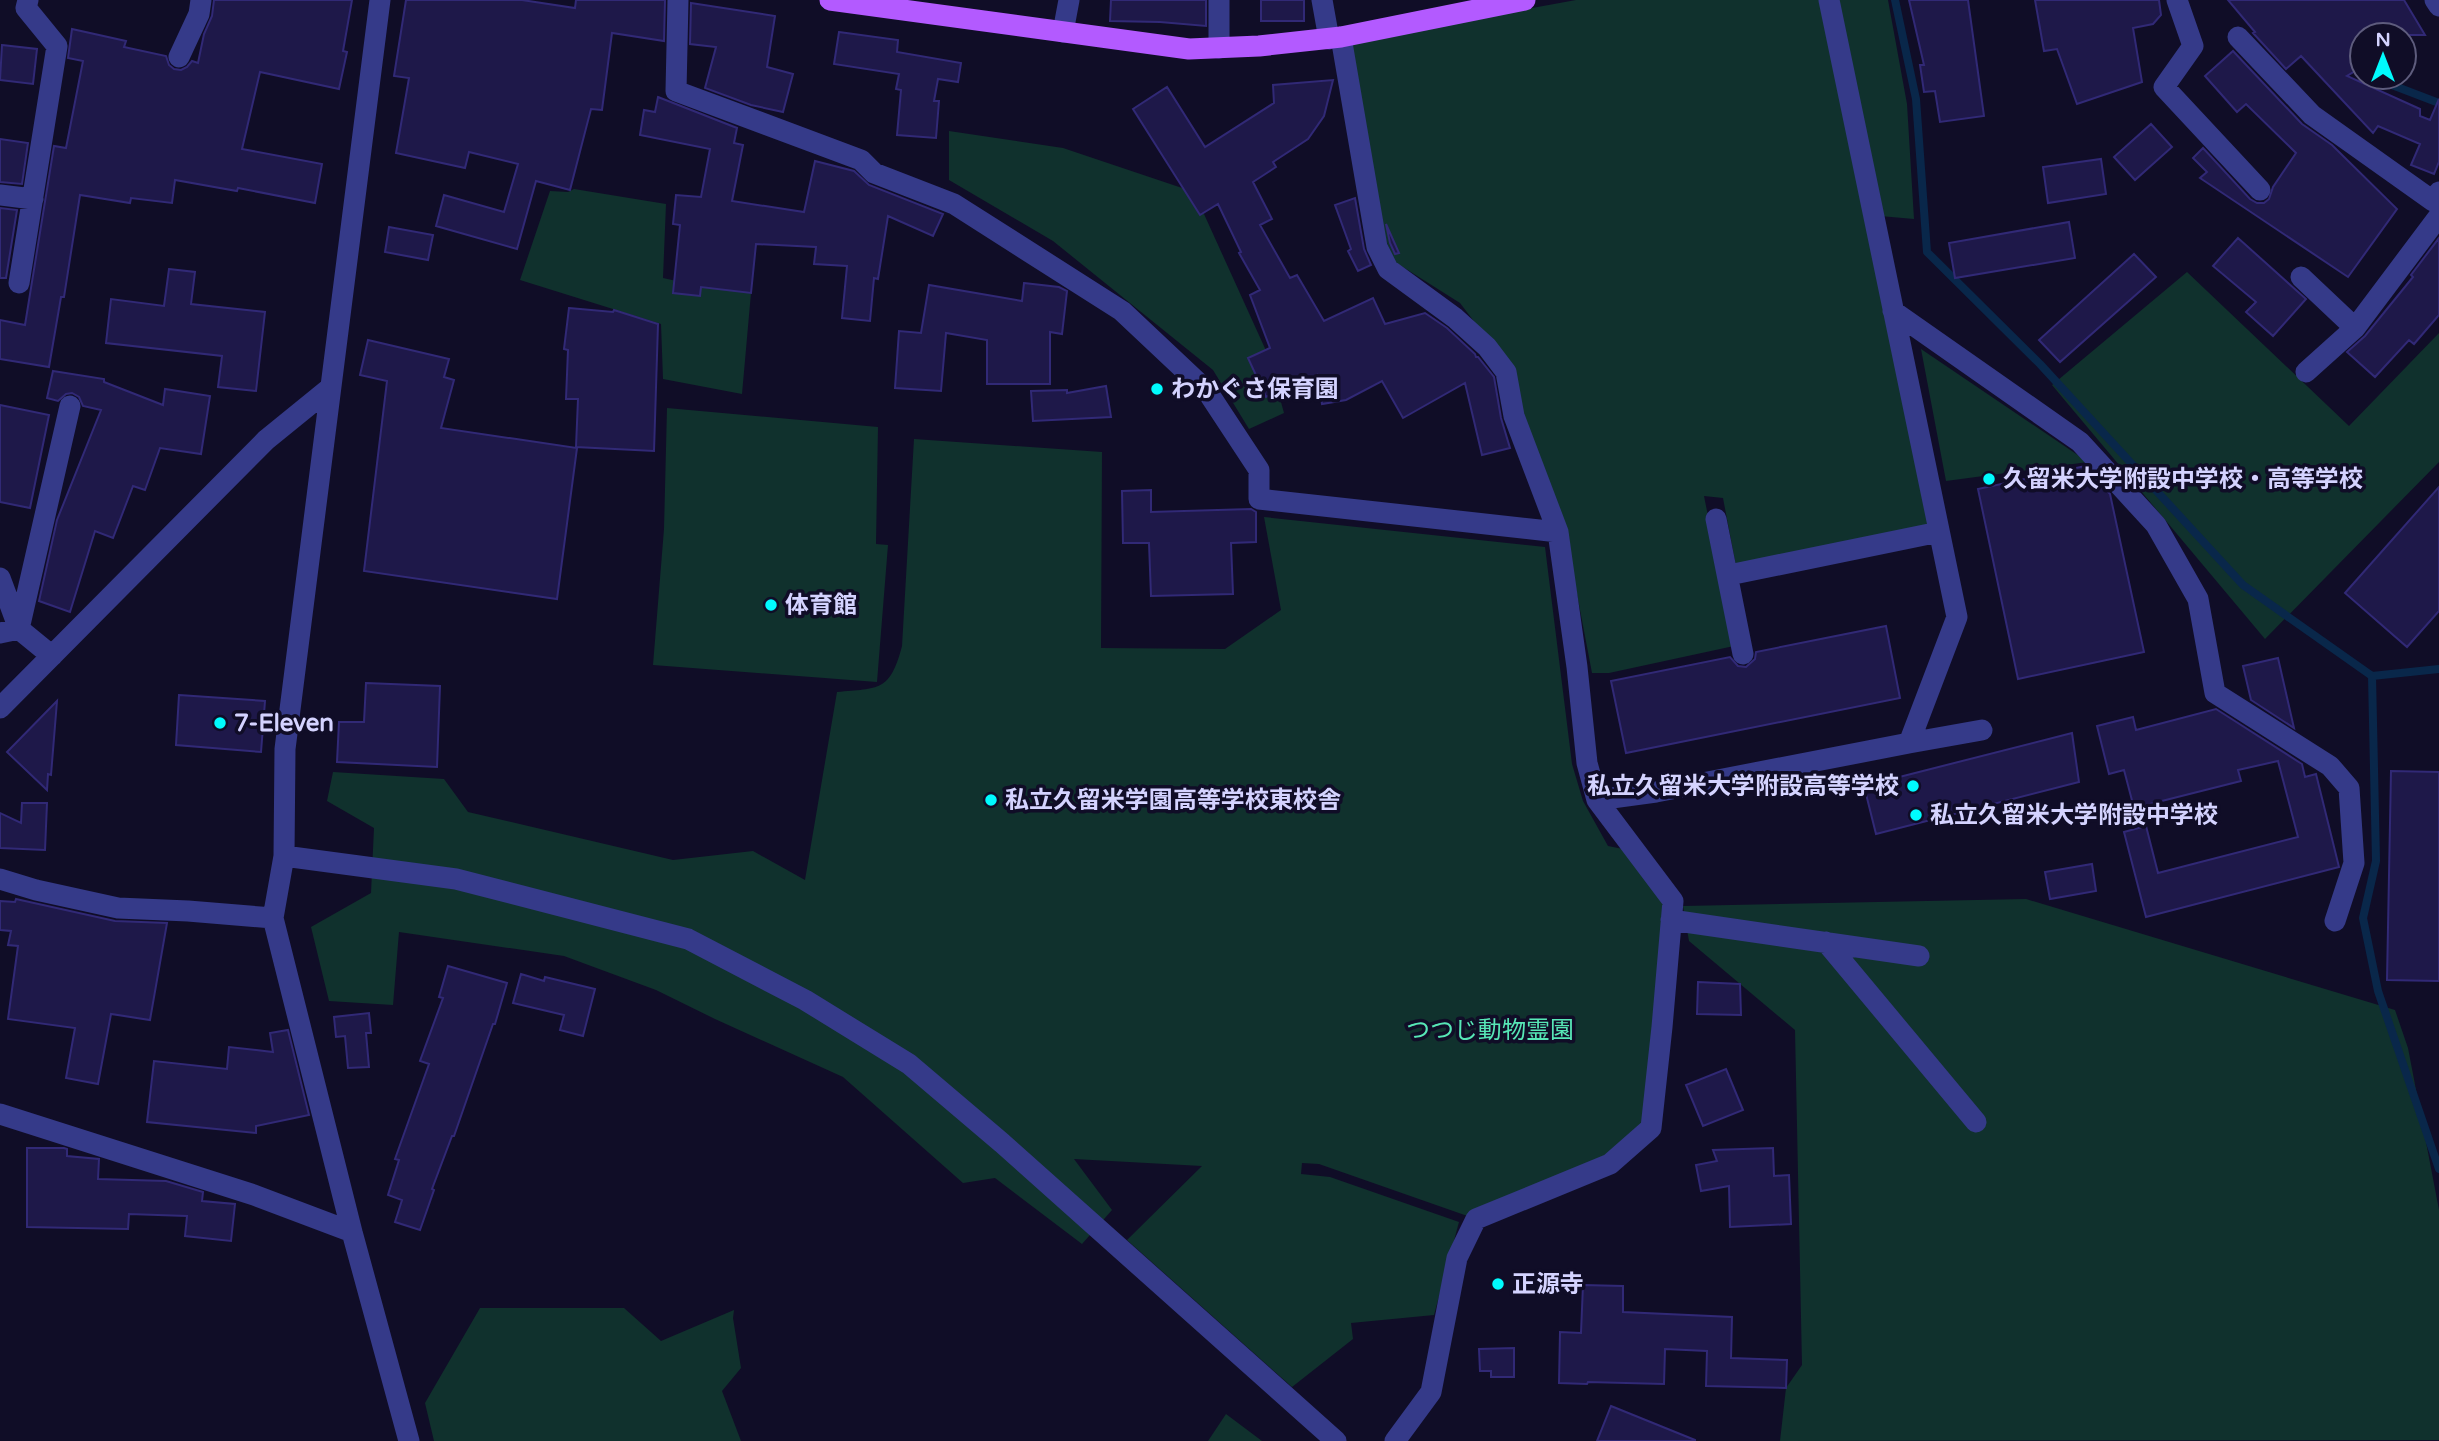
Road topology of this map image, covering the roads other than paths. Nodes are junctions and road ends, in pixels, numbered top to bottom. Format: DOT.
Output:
graph roads {
  1 [pos="28,0"];
  2 [pos="201,0"];
  3 [pos="380,0"];
  4 [pos="678,0"];
  5 [pos="830,0"];
  6 [pos="1069,0"];
  7 [pos="1219,0"];
  8 [pos="1322,0"];
  9 [pos="1525,0"];
  10 [pos="1829,0"];
  11 [pos="2177,0"];
  12 [pos="2435,0"];
  13 [pos="2439,6"];
  14 [pos="1063,32"];
  15 [pos="2238,37"];
  16 [pos="1335,38"];
  17 [pos="1219,48"];
  18 [pos="179,57"];
  19 [pos="2260,190"];
  20 [pos="0,195"];
  21 [pos="33,199"];
  22 [pos="2438,204"];
  23 [pos="2301,277"];
  24 [pos="19,283"];
  25 [pos="1894,311"];
  26 [pos="2355,328"];
  27 [pos="2306,372"];
  28 [pos="330,388"];
  29 [pos="70,406"];
  30 [pos="1716,519"];
  31 [pos="1558,532"];
  32 [pos="1939,532"];
  33 [pos="1728,575"];
  34 [pos="0,578"];
  35 [pos="10,631"];
  36 [pos="1743,654"];
  37 [pos="52,656"];
  38 [pos="0,708"];
  39 [pos="1982,730"];
  40 [pos="1909,743"];
  41 [pos="1597,800"];
  42 [pos="284,856"];
  43 [pos="0,879"];
  44 [pos="273,918"];
  45 [pos="1671,920"];
  46 [pos="2334,921"];
  47 [pos="1826,942"];
  48 [pos="1919,956"];
  49 [pos="0,1114"];
  50 [pos="1976,1122"];
  51 [pos="352,1231"];
  52 [pos="409,1441"];
  53 [pos="1336,1441"];
  54 [pos="1395,1441"];
  1 -- 21 [label="street"];
  2 -- 18 [label="street"];
  3 -- 28 [label="street"];
  4 -- 31 [label="street"];
  5 -- 14 [label="main road"];
  6 -- 14 [label="street"];
  7 -- 17 [label="street"];
  8 -- 16 [label="street"];
  9 -- 16 [label="main road"];
  10 -- 25 [label="street"];
  11 -- 19 [label="street"];
  12 -- 13 [label="street"];
  14 -- 17 [label="main road"];
  15 -- 22 [label="street"];
  16 -- 17 [label="main road"];
  16 -- 31 [label="street"];
  20 -- 21 [label="street"];
  21 -- 24 [label="street"];
  22 -- 26 [label="street"];
  23 -- 26 [label="street"];
  25 -- 32 [label="street"];
  25 -- 46 [label="street"];
  26 -- 27 [label="street"];
  28 -- 37 [label="street"];
  28 -- 42 [label="street"];
  29 -- 35 [label="street"];
  30 -- 33 [label="street"];
  31 -- 41 [label="street"];
  32 -- 33 [label="street"];
  32 -- 40 [label="street"];
  33 -- 36 [label="street"];
  34 -- 35 [label="street"];
  35 -- 37 [label="street"];
  37 -- 38 [label="street"];
  39 -- 40 [label="street"];
  40 -- 41 [label="street"];
  41 -- 45 [label="street"];
  42 -- 44 [label="street"];
  42 -- 53 [label="street"];
  43 -- 44 [label="street"];
  44 -- 51 [label="street"];
  45 -- 47 [label="street"];
  45 -- 54 [label="street"];
  47 -- 48 [label="street"];
  47 -- 50 [label="street"];
  49 -- 51 [label="street"];
  51 -- 52 [label="street"];
}
